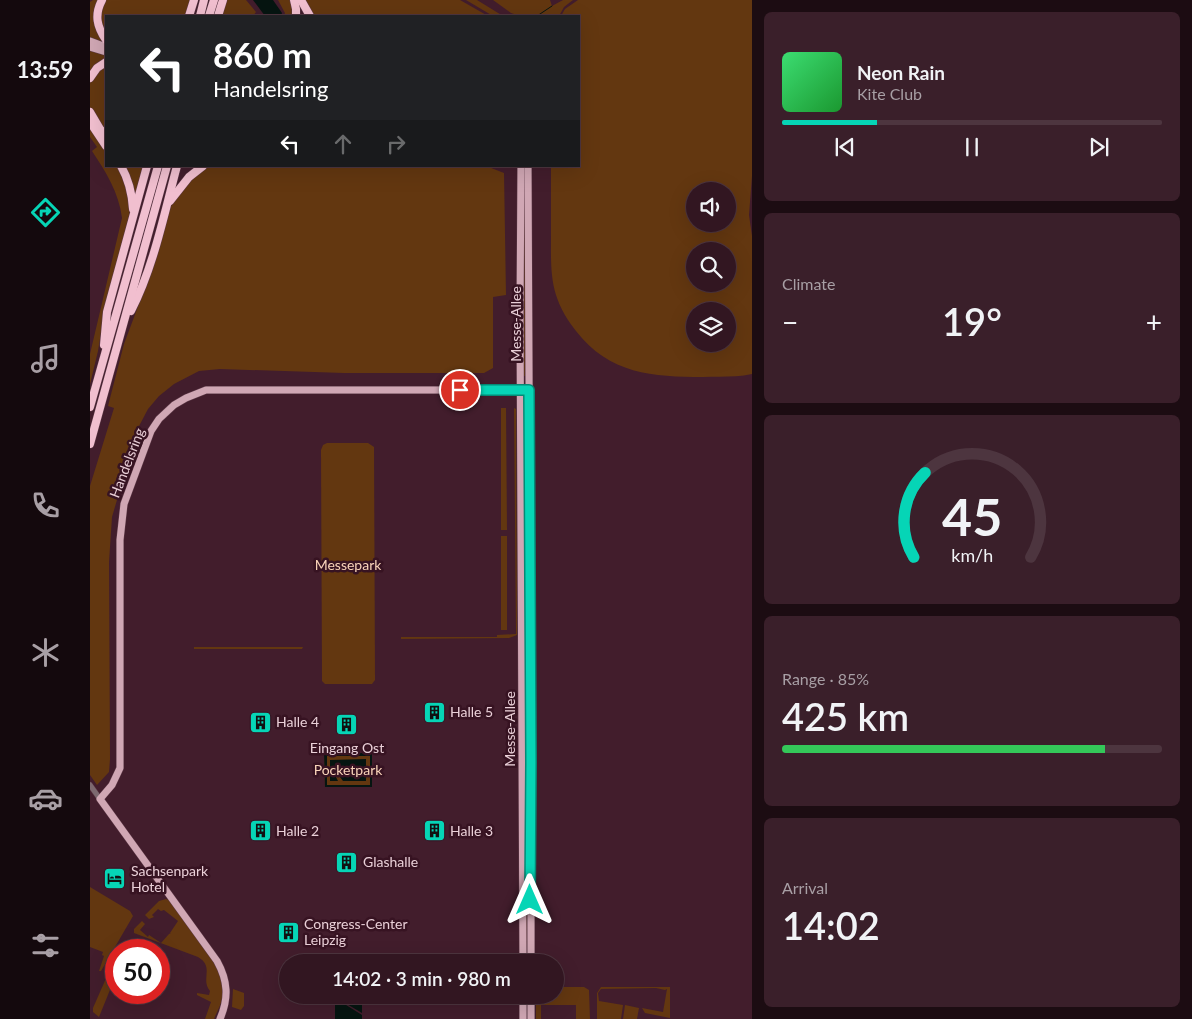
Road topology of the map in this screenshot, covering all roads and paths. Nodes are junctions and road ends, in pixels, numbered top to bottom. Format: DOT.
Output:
graph roads {
  1 [pos="102,0"];
  2 [pos="194,0"];
  3 [pos="204,0"];
  4 [pos="214,0"];
  5 [pos="223,0"];
  6 [pos="294,0"];
  7 [pos="301,0"];
  8 [pos="189,15"];
  9 [pos="200,15"];
  10 [pos="209,15"];
  11 [pos="218,15"];
  12 [pos="296,15"];
  13 [pos="309,15"];
  14 [pos="105,38"];
  15 [pos="90,42"];
  16 [pos="105,47"];
  17 [pos="90,48"];
  18 [pos="105,52"];
  19 [pos="105,63"];
  20 [pos="90,78"];
  21 [pos="90,112"];
  22 [pos="90,122"];
  23 [pos="105,134"];
  24 [pos="105,144"];
  25 [pos="122,167"];
  26 [pos="147,167"];
  27 [pos="158,167"];
  28 [pos="167,167"];
  29 [pos="177,167"];
  30 [pos="202,167"];
  31 [pos="521,167"];
  32 [pos="528,167"];
  33 [pos="166,206"];
  34 [pos="134,216"];
  35 [pos="124,323"];
  36 [pos="103,360"];
  37 [pos="521,390"];
  38 [pos="529,390"];
  39 [pos="90,407"];
  40 [pos="90,444"];
  41 [pos="90,785"];
  42 [pos="100,799"];
  43 [pos="523,954"];
  44 [pos="530,954"];
  45 [pos="523,1004"];
  46 [pos="531,1004"];
  47 [pos="220,1019"];
  48 [pos="524,1019"];
  49 [pos="531,1019"];
  1 -- 14 [label="highway"];
  2 -- 8 [label="highway"];
  3 -- 9 [label="highway"];
  4 -- 10 [label="highway"];
  5 -- 11 [label="highway"];
  6 -- 12 [label="highway"];
  7 -- 13 [label="highway"];
  15 -- 16 [label="main road"];
  17 -- 18 [label="main road"];
  19 -- 20 [label="highway"];
  21 -- 23 [label="highway"];
  22 -- 24 [label="highway"];
  25 -- 34 [label="highway"];
  26 -- 34 [label="highway"];
  27 -- 36 [label="highway"];
  28 -- 35 [label="highway"];
  29 -- 33 [label="highway"];
  30 -- 33 [label="highway"];
  31 -- 37 [label="main road, Messe-Allee"];
  32 -- 38 [label="main road, Messe-Allee"];
  33 -- 35 [label="highway"];
  34 -- 36 [label="highway"];
  35 -- 40 [label="highway"];
  36 -- 39 [label="highway"];
  37 -- 38 [label="main road, Handelsring"];
  37 -- 42 [label="main road, Handelsring"];
  37 -- 43 [label="main road, Messe-Allee"];
  38 -- 44 [label="main road, Messe-Allee"];
  41 -- 42 [label="street"];
  42 -- 47 [label="main road"];
  45 -- 48 [label="main road"];
  46 -- 49 [label="main road"];
}
